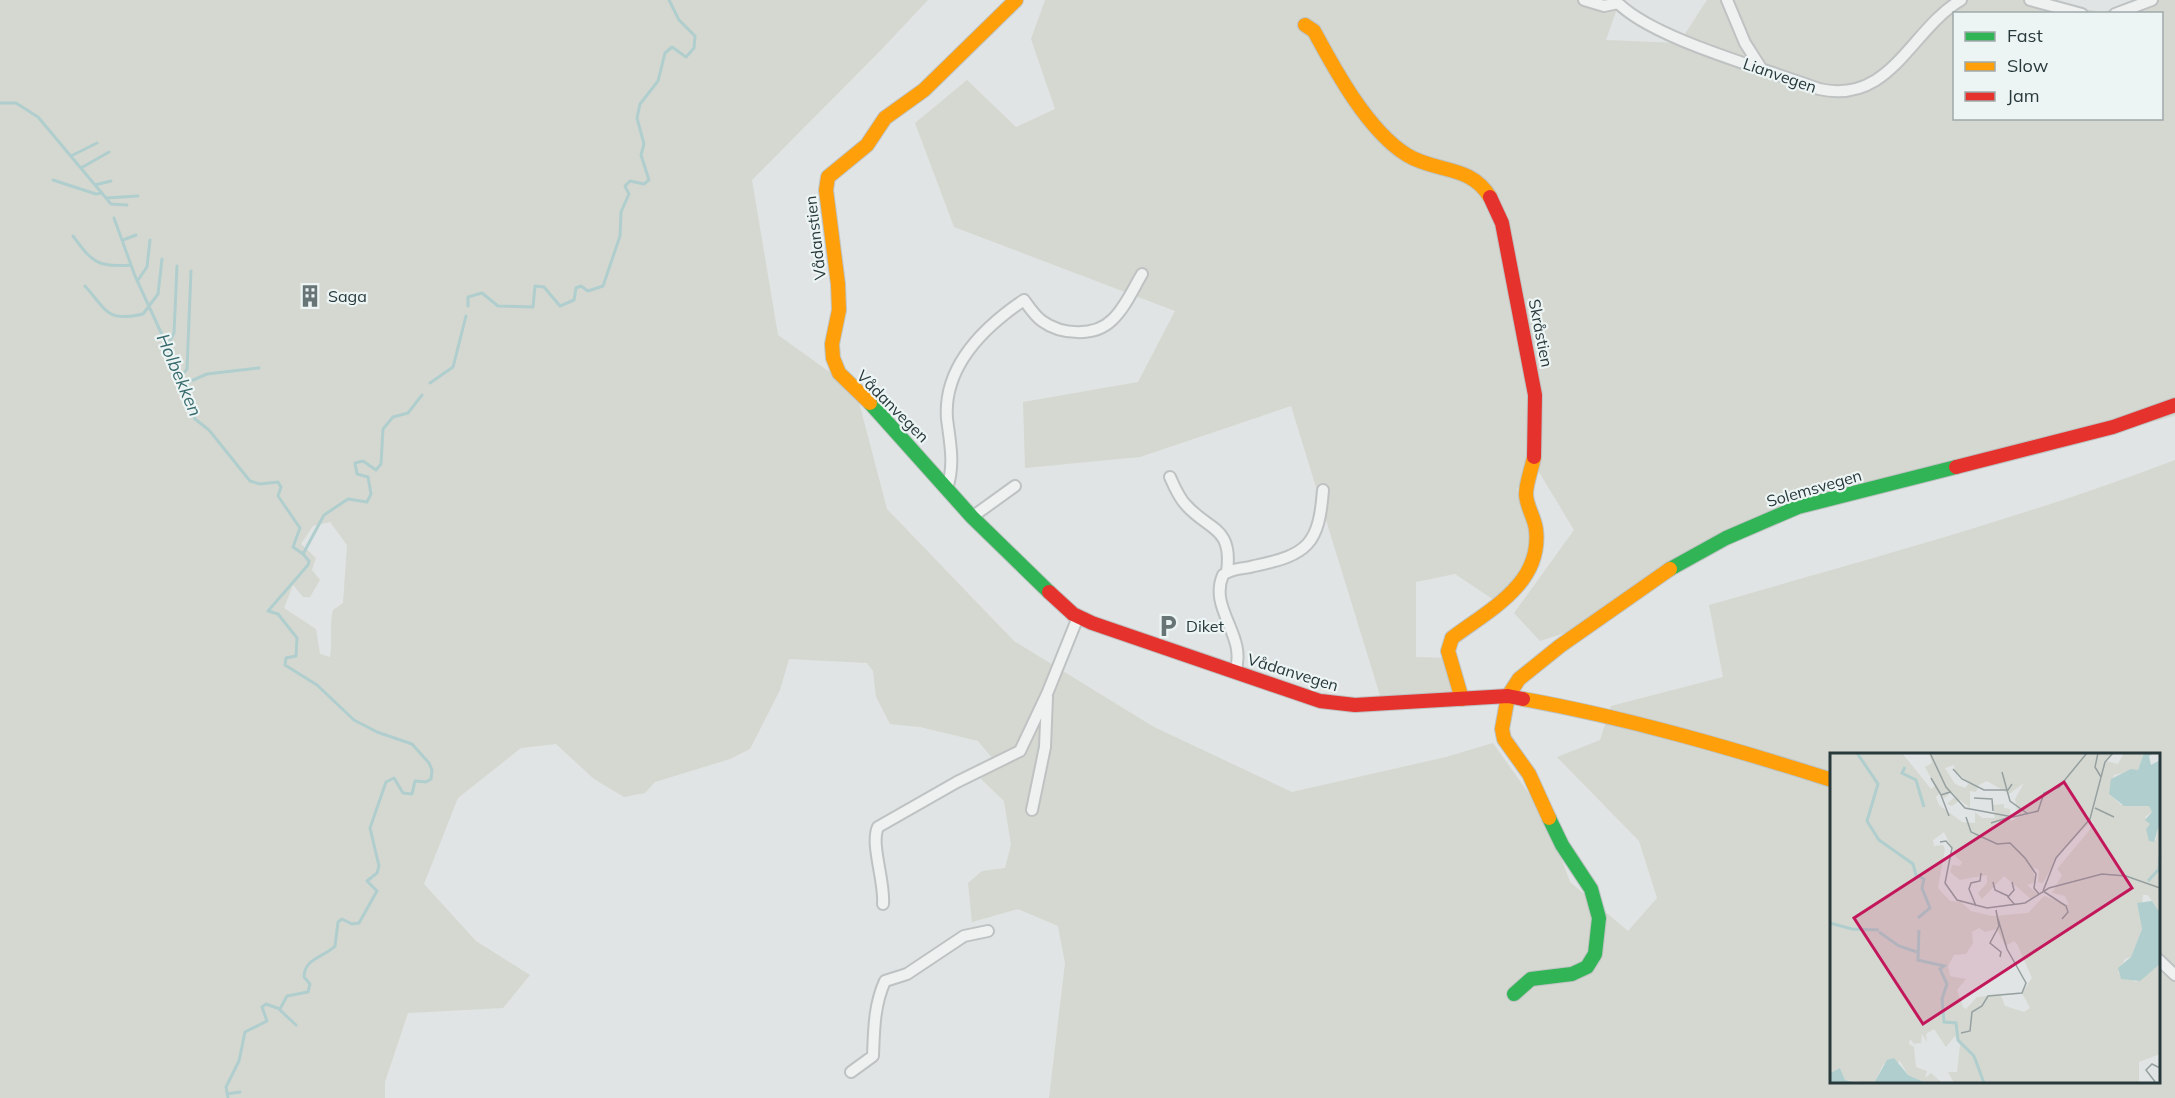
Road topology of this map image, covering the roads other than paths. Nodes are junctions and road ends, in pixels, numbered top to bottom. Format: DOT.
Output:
graph roads {
  1 [pos="1016,0"];
  2 [pos="1584,0"];
  3 [pos="1727,0"];
  4 [pos="1961,0"];
  5 [pos="2030,0"];
  6 [pos="2152,0"];
  7 [pos="1617,2"];
  8 [pos="2075,12"];
  9 [pos="2120,12"];
  10 [pos="1305,25"];
  11 [pos="1761,68"];
  12 [pos="1142,274"];
  13 [pos="838,373"];
  14 [pos="2175,405"];
  15 [pos="1170,477"];
  16 [pos="1015,486"];
  17 [pos="947,488"];
  18 [pos="1323,490"];
  19 [pos="972,517"];
  20 [pos="1227,572"];
  21 [pos="1078,617"];
  22 [pos="1235,672"];
  23 [pos="1047,694"];
  24 [pos="1508,696"];
  25 [pos="1462,699"];
  26 [pos="1830,779"];
  27 [pos="1032,810"];
  28 [pos="883,904"];
  29 [pos="988,931"];
  30 [pos="2160,961"];
  31 [pos="2175,975"];
  32 [pos="1514,994"];
  33 [pos="851,1072"];
  1 -- 13 [label="street, Vådanstien"];
  2 -- 7 [label="street"];
  3 -- 11 [label="street"];
  4 -- 11 [label="street, Lianvegen"];
  5 -- 8 [label="street"];
  6 -- 9 [label="street"];
  7 -- 11 [label="street, Lianvegen"];
  10 -- 25 [label="street, Skråstien"];
  12 -- 17 [label="street"];
  13 -- 17 [label="street, Vådanvegen"];
  14 -- 24 [label="street, Solemsvegen"];
  15 -- 20 [label="street"];
  16 -- 19 [label="street"];
  17 -- 19 [label="street, Vådanvegen"];
  18 -- 20 [label="street"];
  19 -- 21 [label="street, Vådanvegen"];
  20 -- 22 [label="street"];
  21 -- 22 [label="street, Vådanvegen"];
  21 -- 23 [label="street"];
  22 -- 25 [label="street, Vådanvegen"];
  23 -- 27 [label="street"];
  23 -- 28 [label="street"];
  24 -- 25 [label="street, Vådanvegen"];
  24 -- 26 [label="street, Vådanvegen"];
  24 -- 32 [label="street"];
  29 -- 33 [label="street"];
  30 -- 31 [label="street"];
}
